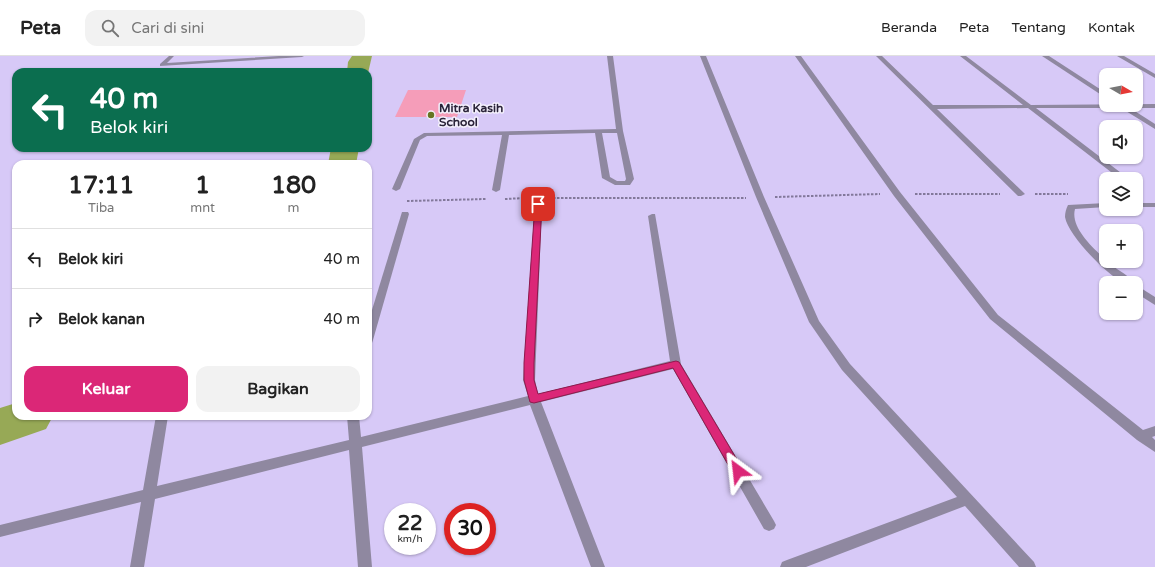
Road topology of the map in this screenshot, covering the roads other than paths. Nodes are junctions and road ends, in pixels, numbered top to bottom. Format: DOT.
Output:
graph roads {
  1 [pos="172,56"];
  2 [pos="302,56"];
  3 [pos="610,56"];
  4 [pos="703,56"];
  5 [pos="798,56"];
  6 [pos="879,56"];
  7 [pos="962,56"];
  8 [pos="1045,56"];
  9 [pos="1120,56"];
  10 [pos="1155,76"];
  11 [pos="1099,91"];
  12 [pos="1027,106"];
  13 [pos="1099,106"];
  14 [pos="1143,106"];
  15 [pos="1155,106"];
  16 [pos="933,107"];
  17 [pos="1131,112"];
  18 [pos="1155,127"];
  19 [pos="506,132"];
  20 [pos="598,132"];
  21 [pos="620,132"];
  22 [pos="1116,172"];
  23 [pos="396,189"];
  24 [pos="496,190"];
  25 [pos="1021,194"];
  26 [pos="538,204"];
  27 [pos="1099,205"];
  28 [pos="1143,205"];
  29 [pos="1155,205"];
  30 [pos="406,214"];
  31 [pos="652,216"];
  32 [pos="1120,276"];
  33 [pos="1143,293"];
  34 [pos="1155,302"];
  35 [pos="372,327"];
  36 [pos="676,364"];
  37 [pos="534,399"];
  38 [pos="161,420"];
  39 [pos="353,420"];
  40 [pos="1155,431"];
  41 [pos="1141,436"];
  42 [pos="355,443"];
  43 [pos="1155,447"];
  44 [pos="150,494"];
  45 [pos="966,500"];
  46 [pos="769,525"];
  47 [pos="0,532"];
  48 [pos="137,567"];
  49 [pos="364,567"];
  50 [pos="598,567"];
  51 [pos="787,567"];
  52 [pos="1029,567"];
  1 -- 2 [label="lane"];
  3 -- 21 [label="street"];
  4 -- 45 [label="street"];
  5 -- 41 [label="street"];
  6 -- 16 [label="street"];
  7 -- 12 [label="street"];
  8 -- 11 [label="street"];
  9 -- 10 [label="street"];
  12 -- 13 [label="street"];
  12 -- 16 [label="street"];
  12 -- 22 [label="street"];
  14 -- 15 [label="street"];
  16 -- 25 [label="street"];
  17 -- 18 [label="street"];
  19 -- 20 [label="street"];
  19 -- 23 [label="street"];
  19 -- 24 [label="street"];
  20 -- 21 [label="street"];
  20 -- 21 [label="street"];
  26 -- 37 [label="street"];
  27 -- 32 [label="street"];
  28 -- 29 [label="street"];
  30 -- 35 [label="street"];
  31 -- 36 [label="street"];
  33 -- 34 [label="street"];
  36 -- 37 [label="street"];
  36 -- 46 [label="street"];
  37 -- 42 [label="street"];
  37 -- 50 [label="street"];
  38 -- 44 [label="street"];
  39 -- 42 [label="street"];
  40 -- 41 [label="street"];
  41 -- 43 [label="street"];
  42 -- 44 [label="street"];
  42 -- 49 [label="street"];
  44 -- 47 [label="street"];
  44 -- 48 [label="street"];
  45 -- 51 [label="street"];
  45 -- 52 [label="street"];
}
